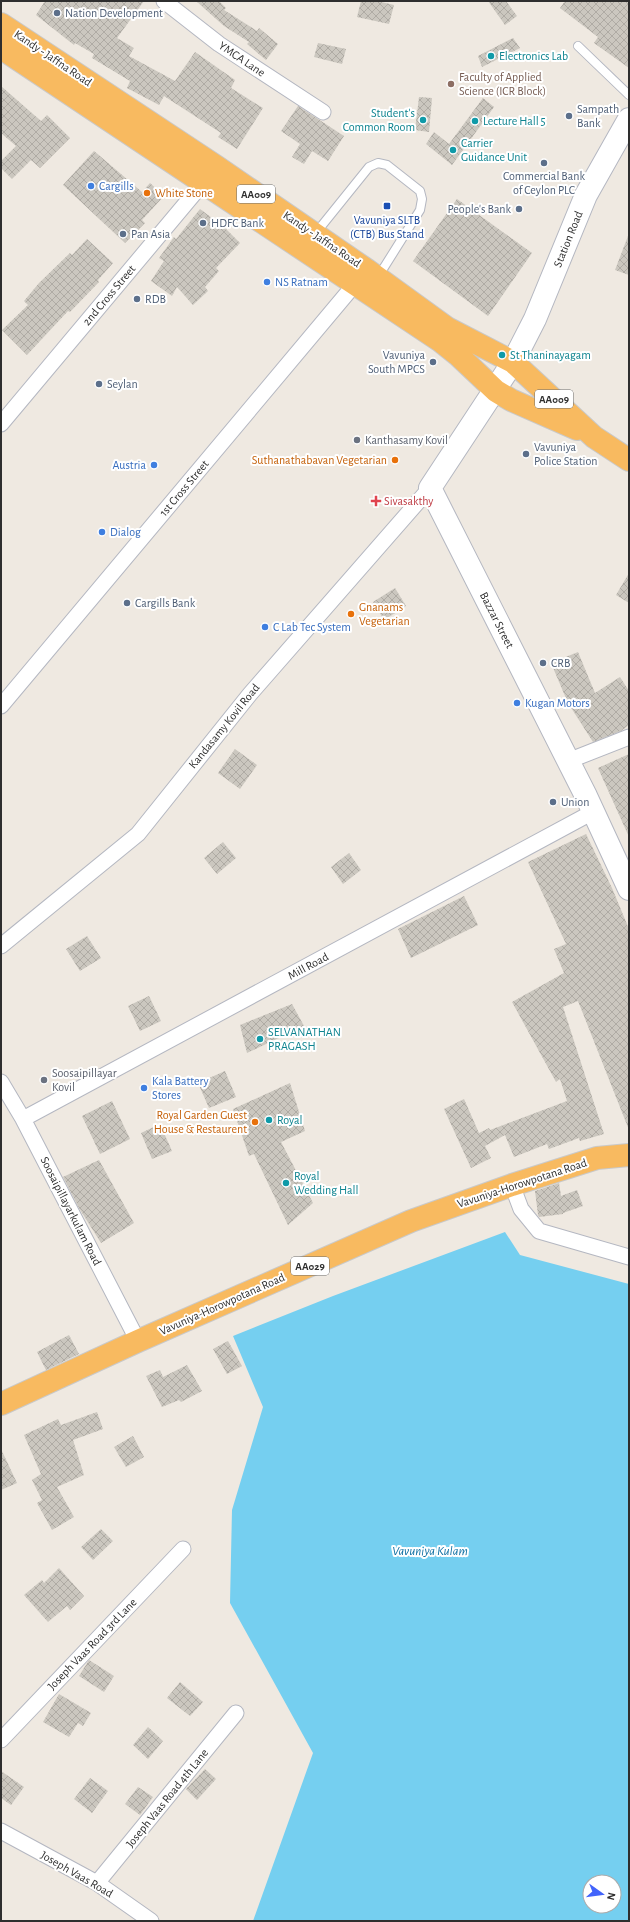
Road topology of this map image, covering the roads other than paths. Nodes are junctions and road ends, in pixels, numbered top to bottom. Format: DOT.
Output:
graph roads {
  1 [pos="164,1"];
  2 [pos="1,24"];
  3 [pos="578,46"];
  4 [pos="1,48"];
  5 [pos="629,95"];
  6 [pos="322,112"];
  7 [pos="628,122"];
  8 [pos="210,175"];
  9 [pos="300,232"];
  10 [pos="366,278"];
  11 [pos="513,362"];
  12 [pos="496,391"];
  13 [pos="3,418"];
  14 [pos="594,437"];
  15 [pos="629,460"];
  16 [pos="430,488"];
  17 [pos="1,706"];
  18 [pos="629,737"];
  19 [pos="568,761"];
  20 [pos="593,812"];
  21 [pos="629,889"];
  22 [pos="1,946"];
  23 [pos="1,1082"];
  24 [pos="23,1119"];
  25 [pos="629,1155"];
  26 [pos="512,1185"];
  27 [pos="629,1257"];
  28 [pos="138,1341"];
  29 [pos="1,1404"];
  30 [pos="183,1549"];
  31 [pos="236,1713"];
  32 [pos="1,1740"];
  33 [pos="1,1831"];
  34 [pos="97,1883"];
  35 [pos="151,1921"];
  1 -- 6 [label="street, YMCA Lane"];
  2 -- 8 [label="highway, Kandy - Jaffna Road / AA009"];
  3 -- 5 [label="lane"];
  4 -- 8 [label="highway, Kandy - Jaffna Road / AA009"];
  7 -- 11 [label="main road, Station Road"];
  8 -- 9 [label="highway, Kandy - Jaffna Road / AA009"];
  8 -- 13 [label="street, 2nd Cross Street"];
  9 -- 10 [label="highway, Kandy - Jaffna Road / AA009"];
  9 -- 10 [label="lane"];
  10 -- 11 [label="highway, Kandy - Jaffna Road / AA009"];
  10 -- 12 [label="highway, Kandy - Jaffna Road / AA009"];
  10 -- 17 [label="street, 1st Cross Street"];
  11 -- 12 [label="main road"];
  11 -- 14 [label="highway, Kandy - Jaffna Road / AA009"];
  12 -- 14 [label="highway, Kandy - Jaffna Road / AA009"];
  12 -- 16 [label="main road"];
  14 -- 15 [label="highway, Kandy - Jaffna Road / AA009"];
  16 -- 19 [label="main road, Bazzar Street"];
  16 -- 22 [label="street, Kandasamy Kovil Road"];
  18 -- 19 [label="street"];
  19 -- 20 [label="main road, Bazzar Street"];
  20 -- 21 [label="main road, Bazzar Street"];
  20 -- 24 [label="street, Mill Road"];
  23 -- 24 [label="street, Soosaipillayarkulam Road"];
  24 -- 28 [label="street, Soosaipillayarkulam Road"];
  25 -- 26 [label="highway, Vavuniya-Horowpotana Road / AA029"];
  26 -- 27 [label="street"];
  26 -- 28 [label="highway, Vavuniya-Horowpotana Road / AA029"];
  28 -- 29 [label="highway, Vavuniya-Horowpotana Road / AA029"];
  30 -- 32 [label="street, Joseph Vaas Road 3rd Lane"];
  31 -- 34 [label="street, Joseph Vaas Road 4th Lane"];
  33 -- 34 [label="street, Joseph Vaas Road"];
  34 -- 35 [label="street, Joseph Vaas Road"];
}
